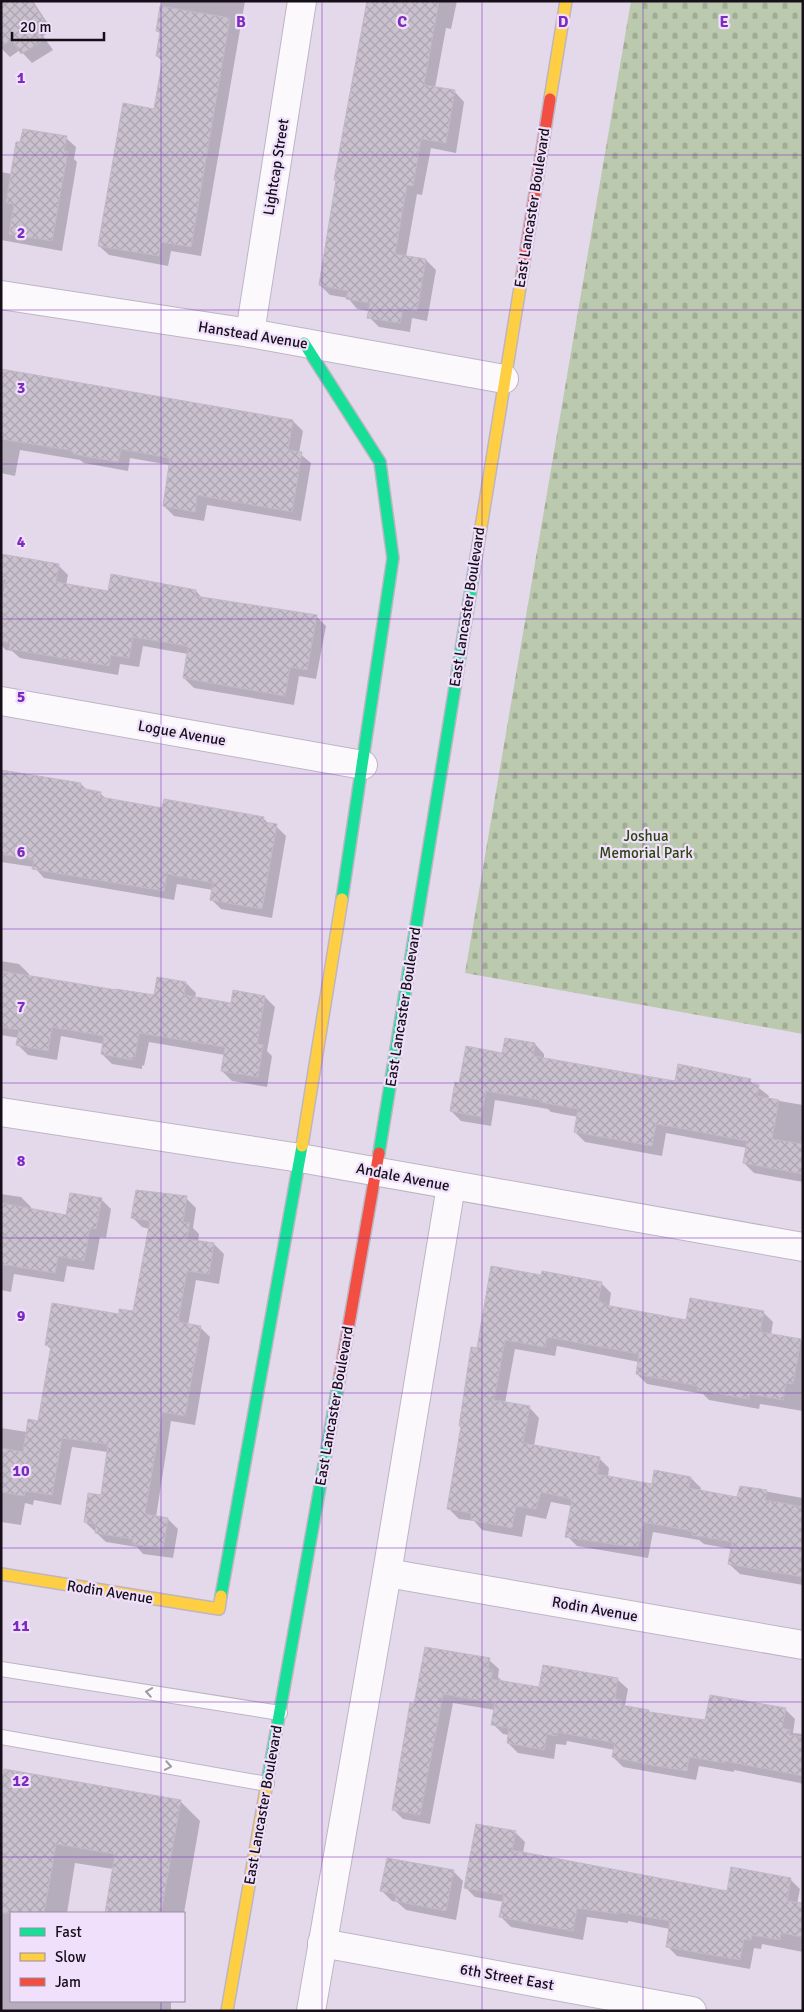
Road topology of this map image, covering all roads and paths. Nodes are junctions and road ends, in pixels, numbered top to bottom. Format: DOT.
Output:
graph roads {
  1 [pos="302,1"];
  2 [pos="566,1"];
  3 [pos="1,295"];
  4 [pos="250,333"];
  5 [pos="304,343"];
  6 [pos="504,379"];
  7 [pos="1,702"];
  8 [pos="363,765"];
  9 [pos="1,1112"];
  10 [pos="300,1158"];
  11 [pos="376,1172"];
  12 [pos="451,1186"];
  13 [pos="803,1248"];
  14 [pos="387,1573"];
  15 [pos="1,1574"];
  16 [pos="803,1645"];
  17 [pos="1,1669"];
  18 [pos="280,1712"];
  19 [pos="1,1737"];
  20 [pos="267,1784"];
  21 [pos="322,1943"];
  22 [pos="227,2011"];
  23 [pos="311,2011"];
  24 [pos="692,2011"];
  1 -- 4 [label="street, Lightcap Street"];
  2 -- 6 [label="main road, East Lancaster Boulevard"];
  3 -- 4 [label="street, Hanstead Avenue"];
  4 -- 5 [label="street, Hanstead Avenue"];
  5 -- 6 [label="street, Hanstead Avenue"];
  5 -- 8 [label="main road"];
  6 -- 11 [label="main road, East Lancaster Boulevard"];
  7 -- 8 [label="street, Logue Avenue"];
  8 -- 10 [label="main road"];
  9 -- 10 [label="street, Andale Avenue"];
  10 -- 11 [label="street, Andale Avenue"];
  10 -- 15 [label="main road, Rodin Avenue"];
  11 -- 12 [label="street, Andale Avenue"];
  11 -- 18 [label="main road, East Lancaster Boulevard"];
  12 -- 13 [label="street, Andale Avenue"];
  12 -- 14 [label="street"];
  14 -- 16 [label="street, Rodin Avenue"];
  14 -- 21 [label="street"];
  18 -- 17 [label="lane, one-way"];
  18 -- 20 [label="main road, East Lancaster Boulevard"];
  19 -- 20 [label="lane, one-way"];
  20 -- 22 [label="main road, East Lancaster Boulevard"];
  21 -- 23 [label="street"];
  21 -- 24 [label="street, 6th Street East"];
}
